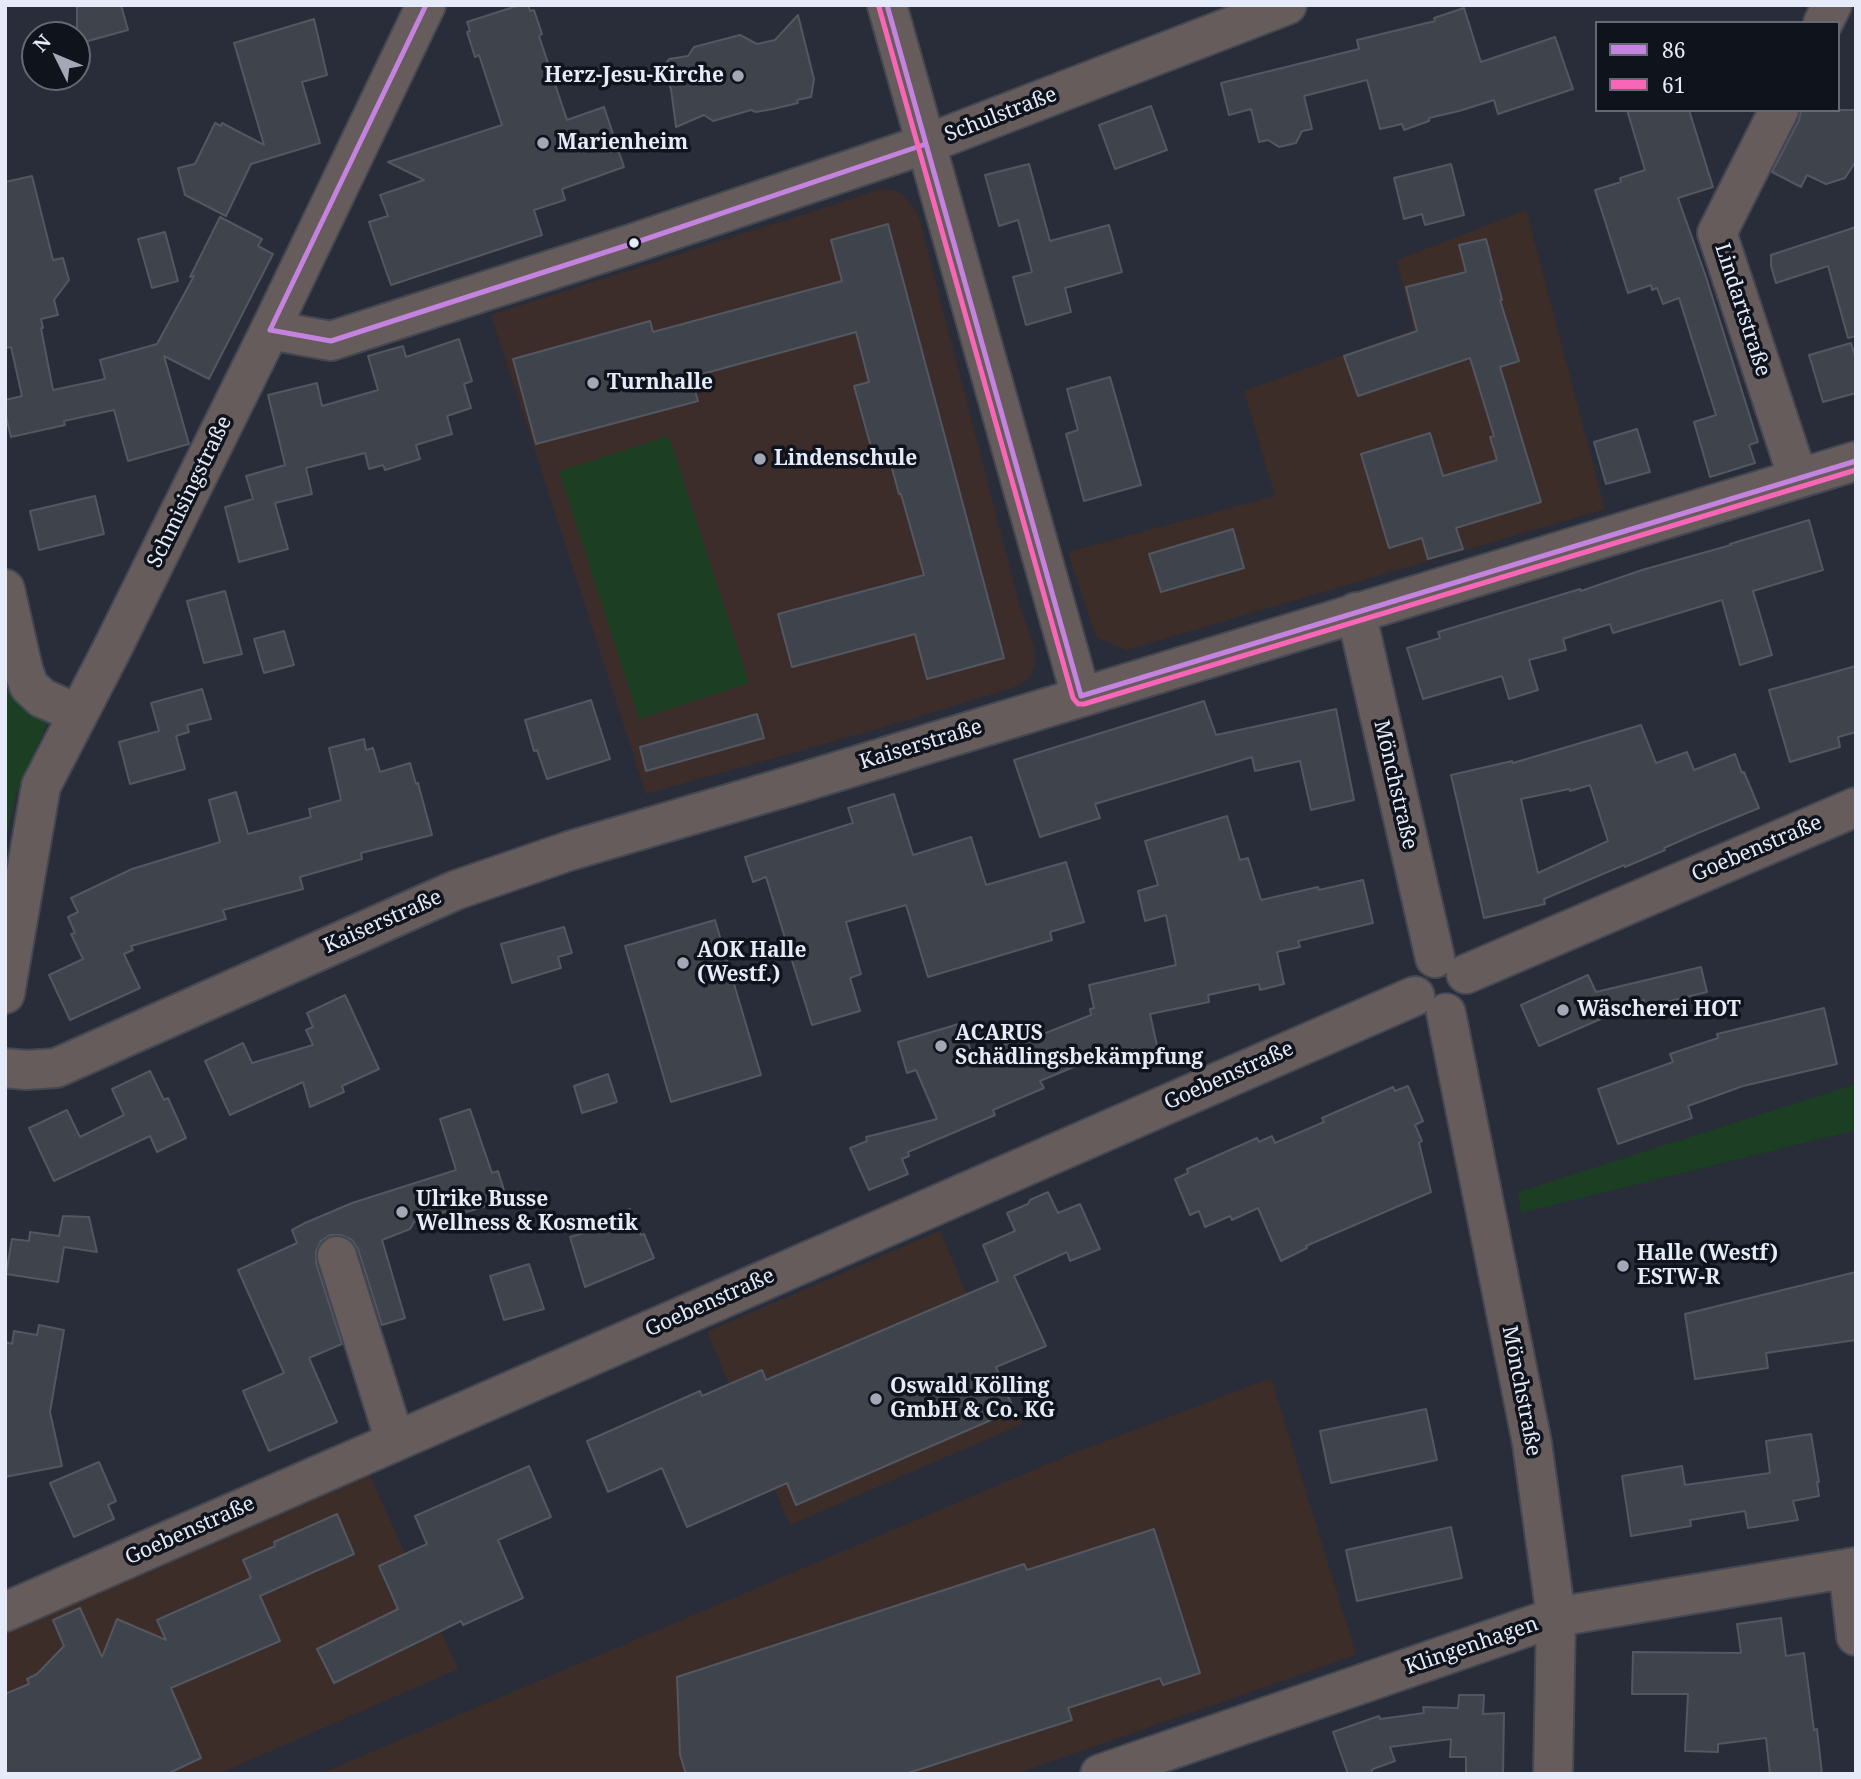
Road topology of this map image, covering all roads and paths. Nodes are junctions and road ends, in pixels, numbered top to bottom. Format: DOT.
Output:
graph roads {
  1 [pos="426,5"];
  2 [pos="887,5"];
  3 [pos="1287,5"];
  4 [pos="1832,5"];
  5 [pos="1824,21"];
  6 [pos="1778,112"];
  7 [pos="926,144"];
  8 [pos="270,330"];
  9 [pos="1856,461"];
  10 [pos="1798,478"];
  11 [pos="5,589"];
  12 [pos="1356,612"];
  13 [pos="1081,696"];
  14 [pos="78,714"];
  15 [pos="1856,807"];
  16 [pos="1450,966"];
  17 [pos="5,994"];
  18 [pos="1430,1005"];
  19 [pos="5,1068"];
  20 [pos="337,1256"];
  21 [pos="395,1441"];
  22 [pos="1852,1567"];
  23 [pos="5,1612"];
  24 [pos="1556,1617"];
  25 [pos="1856,1636"];
  26 [pos="1100,1774"];
  27 [pos="1553,1774"];
  1 -- 8 [label="street, Schmisingstraße"];
  2 -- 7 [label="street"];
  3 -- 7 [label="street, Schulstraße"];
  4 -- 5 [label="street"];
  6 -- 10 [label="street, Lindartstraße"];
  7 -- 8 [label="street, Schulstraße"];
  7 -- 13 [label="street"];
  8 -- 14 [label="street, Schmisingstraße"];
  9 -- 10 [label="street, Kaiserstraße"];
  10 -- 12 [label="street, Kaiserstraße"];
  11 -- 14 [label="street"];
  12 -- 13 [label="street, Kaiserstraße"];
  12 -- 16 [label="street, Mönchstraße"];
  13 -- 19 [label="street, Kaiserstraße"];
  14 -- 17 [label="street, Schmisingstraße"];
  15 -- 16 [label="street, Goebenstraße"];
  16 -- 18 [label="street"];
  16 -- 18 [label="street"];
  18 -- 21 [label="street, Goebenstraße"];
  18 -- 24 [label="street, Mönchstraße"];
  20 -- 21 [label="street"];
  21 -- 23 [label="street, Goebenstraße"];
  22 -- 24 [label="street, Klingenhagen"];
  22 -- 25 [label="street"];
  24 -- 26 [label="street, Klingenhagen"];
  24 -- 27 [label="street, Mönchstraße"];
}
